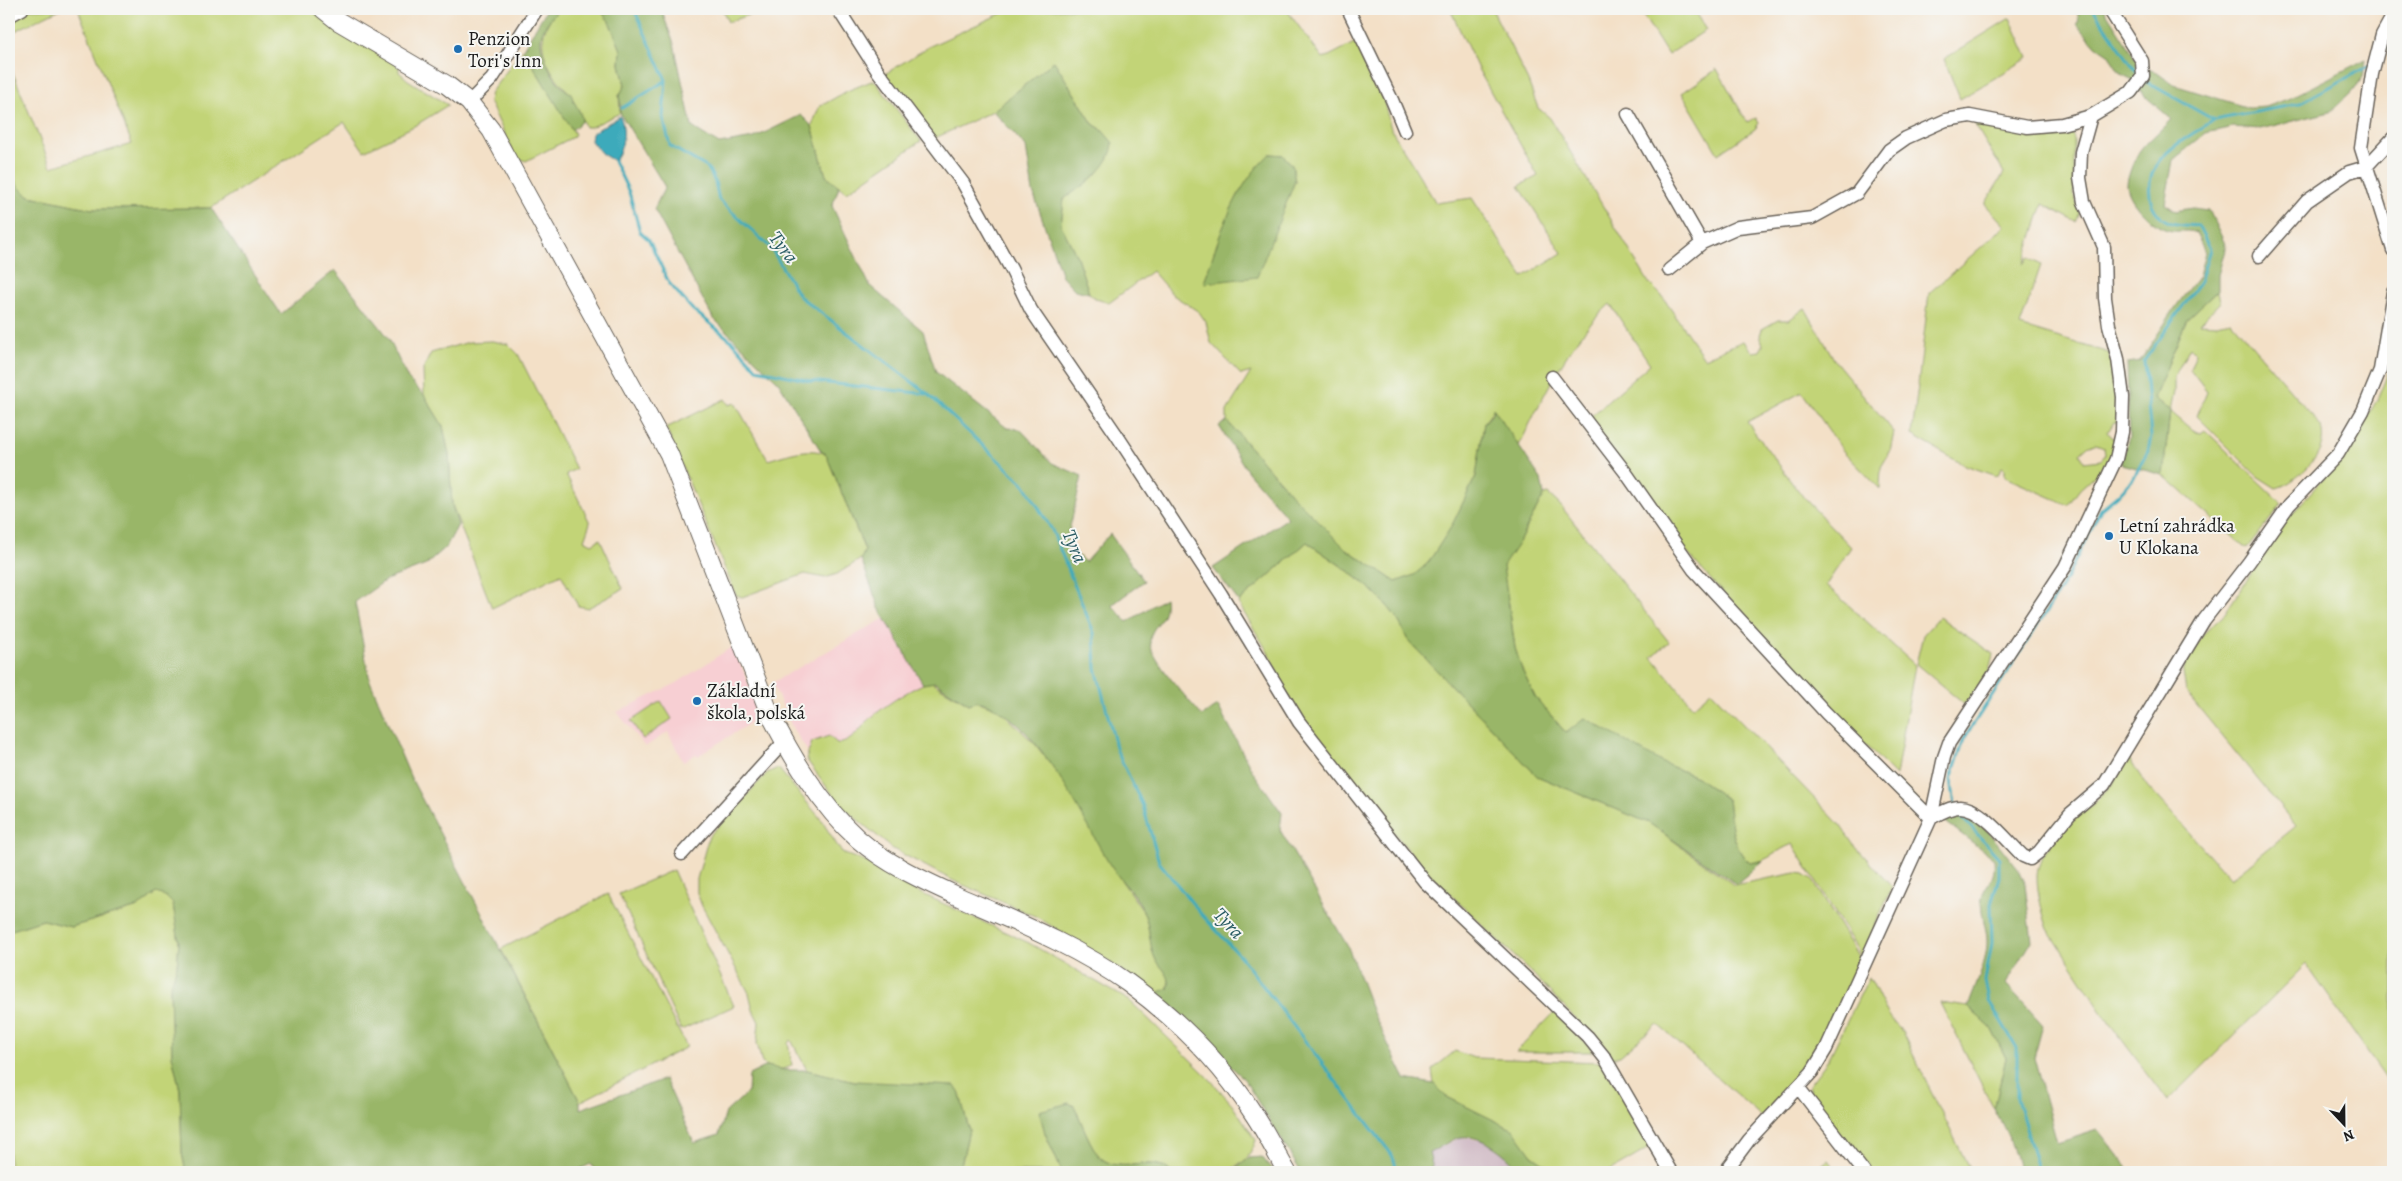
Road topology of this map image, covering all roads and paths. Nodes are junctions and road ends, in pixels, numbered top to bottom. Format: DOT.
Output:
graph roads {
  1 [pos="22,9"];
  2 [pos="323,9"];
  3 [pos="537,9"];
  4 [pos="838,9"];
  5 [pos="1348,9"];
  6 [pos="2109,9"];
  7 [pos="2393,15"];
  8 [pos="9,16"];
  9 [pos="469,102"];
  10 [pos="1628,114"];
  11 [pos="2091,116"];
  12 [pos="1404,131"];
  13 [pos="2393,138"];
  14 [pos="2366,167"];
  15 [pos="1702,243"];
  16 [pos="2393,250"];
  17 [pos="2259,256"];
  18 [pos="1669,270"];
  19 [pos="2393,292"];
  20 [pos="1552,377"];
  21 [pos="784,742"];
  22 [pos="1931,818"];
  23 [pos="682,854"];
  24 [pos="1798,1086"];
  25 [pos="1287,1172"];
  26 [pos="1670,1172"];
  27 [pos="1725,1172"];
  28 [pos="1864,1172"];
  1 -- 8 [label="street"];
  2 -- 9 [label="street"];
  3 -- 9 [label="street"];
  4 -- 26 [label="street"];
  5 -- 12 [label="street"];
  6 -- 11 [label="street"];
  7 -- 14 [label="street"];
  9 -- 21 [label="street"];
  10 -- 15 [label="street"];
  11 -- 15 [label="street"];
  11 -- 22 [label="street"];
  13 -- 14 [label="street"];
  14 -- 16 [label="street"];
  14 -- 17 [label="street"];
  15 -- 18 [label="street"];
  19 -- 22 [label="street"];
  20 -- 22 [label="street"];
  21 -- 23 [label="street"];
  21 -- 25 [label="street"];
  22 -- 24 [label="street"];
  24 -- 27 [label="street"];
  24 -- 28 [label="street"];
}
